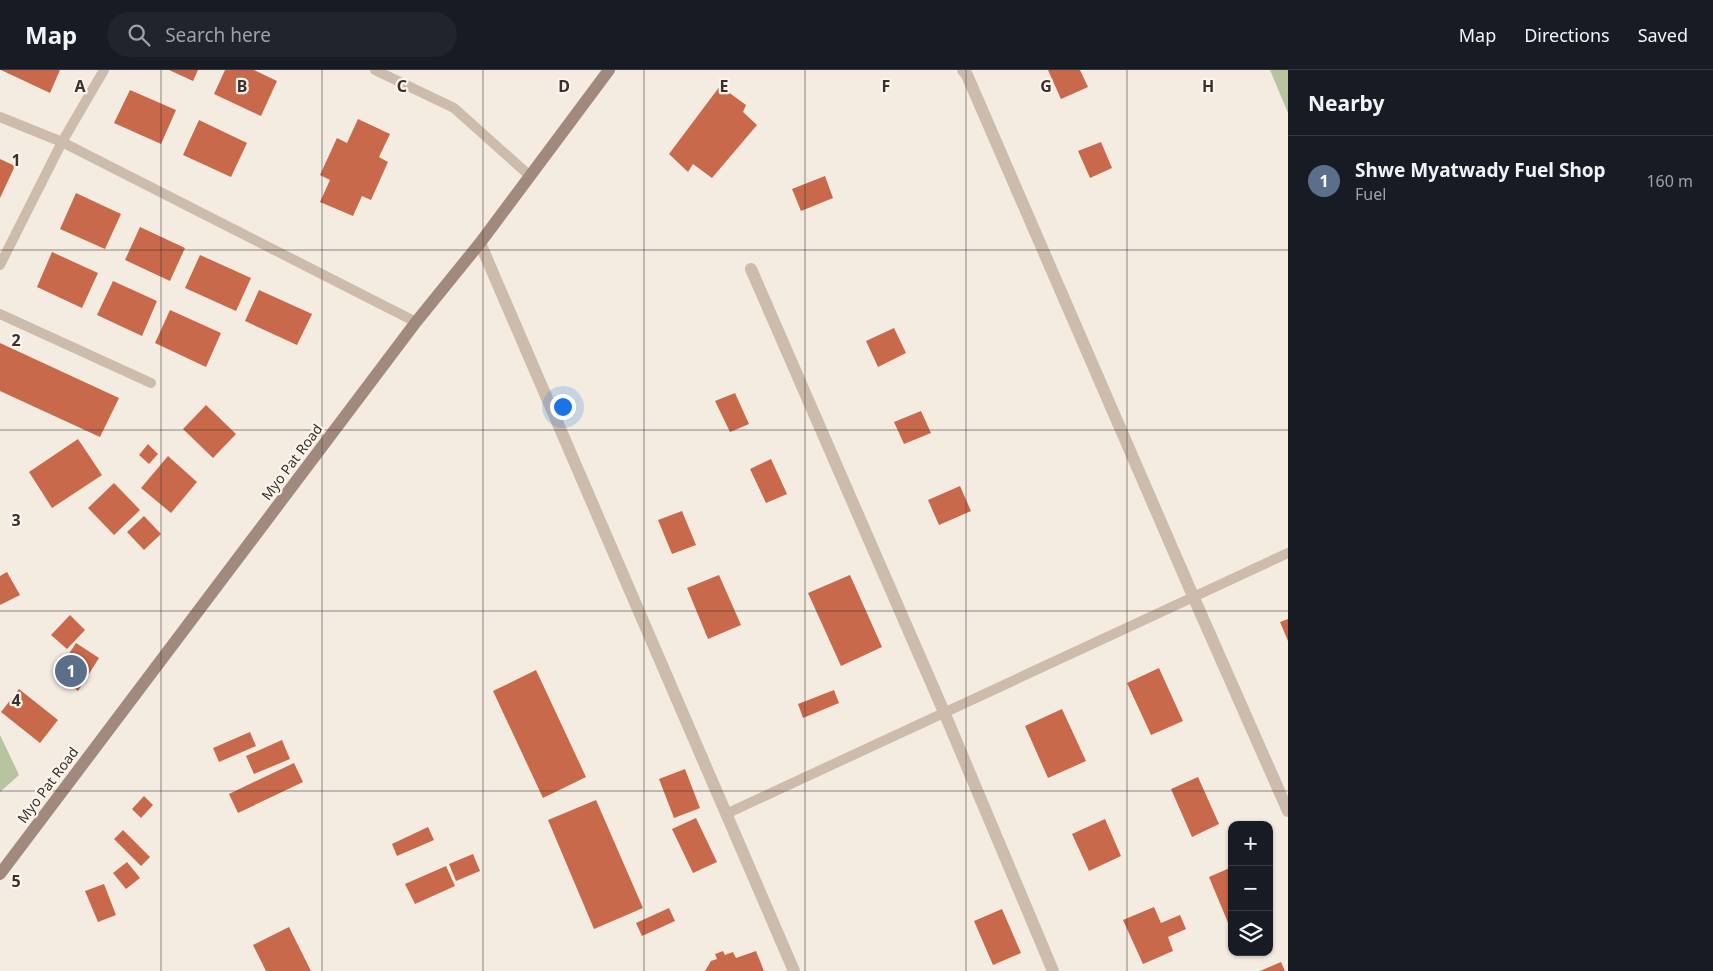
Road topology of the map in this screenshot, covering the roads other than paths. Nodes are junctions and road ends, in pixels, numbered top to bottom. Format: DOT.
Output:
graph roads {
  1 [pos="104,70"];
  2 [pos="375,70"];
  3 [pos="609,70"];
  4 [pos="963,70"];
  5 [pos="0,117"];
  6 [pos="62,142"];
  7 [pos="530,176"];
  8 [pos="480,243"];
  9 [pos="0,265"];
  10 [pos="751,269"];
  11 [pos="0,314"];
  12 [pos="416,322"];
  13 [pos="151,383"];
  14 [pos="1288,553"];
  15 [pos="1193,596"];
  16 [pos="944,712"];
  17 [pos="1288,811"];
  18 [pos="726,814"];
  19 [pos="0,874"];
  20 [pos="794,971"];
  21 [pos="1053,971"];
  1 -- 6 [label="lane"];
  2 -- 7 [label="lane"];
  3 -- 7 [label="main road, Myo Pat Road"];
  4 -- 15 [label="street"];
  5 -- 6 [label="lane"];
  6 -- 9 [label="lane"];
  6 -- 12 [label="lane"];
  7 -- 8 [label="main road, Myo Pat Road"];
  8 -- 12 [label="main road, Myo Pat Road"];
  8 -- 18 [label="street"];
  10 -- 16 [label="street"];
  11 -- 13 [label="lane"];
  12 -- 19 [label="main road, Myo Pat Road"];
  14 -- 15 [label="lane"];
  15 -- 16 [label="lane"];
  15 -- 17 [label="street"];
  16 -- 18 [label="lane"];
  16 -- 21 [label="street"];
  18 -- 20 [label="street"];
}
